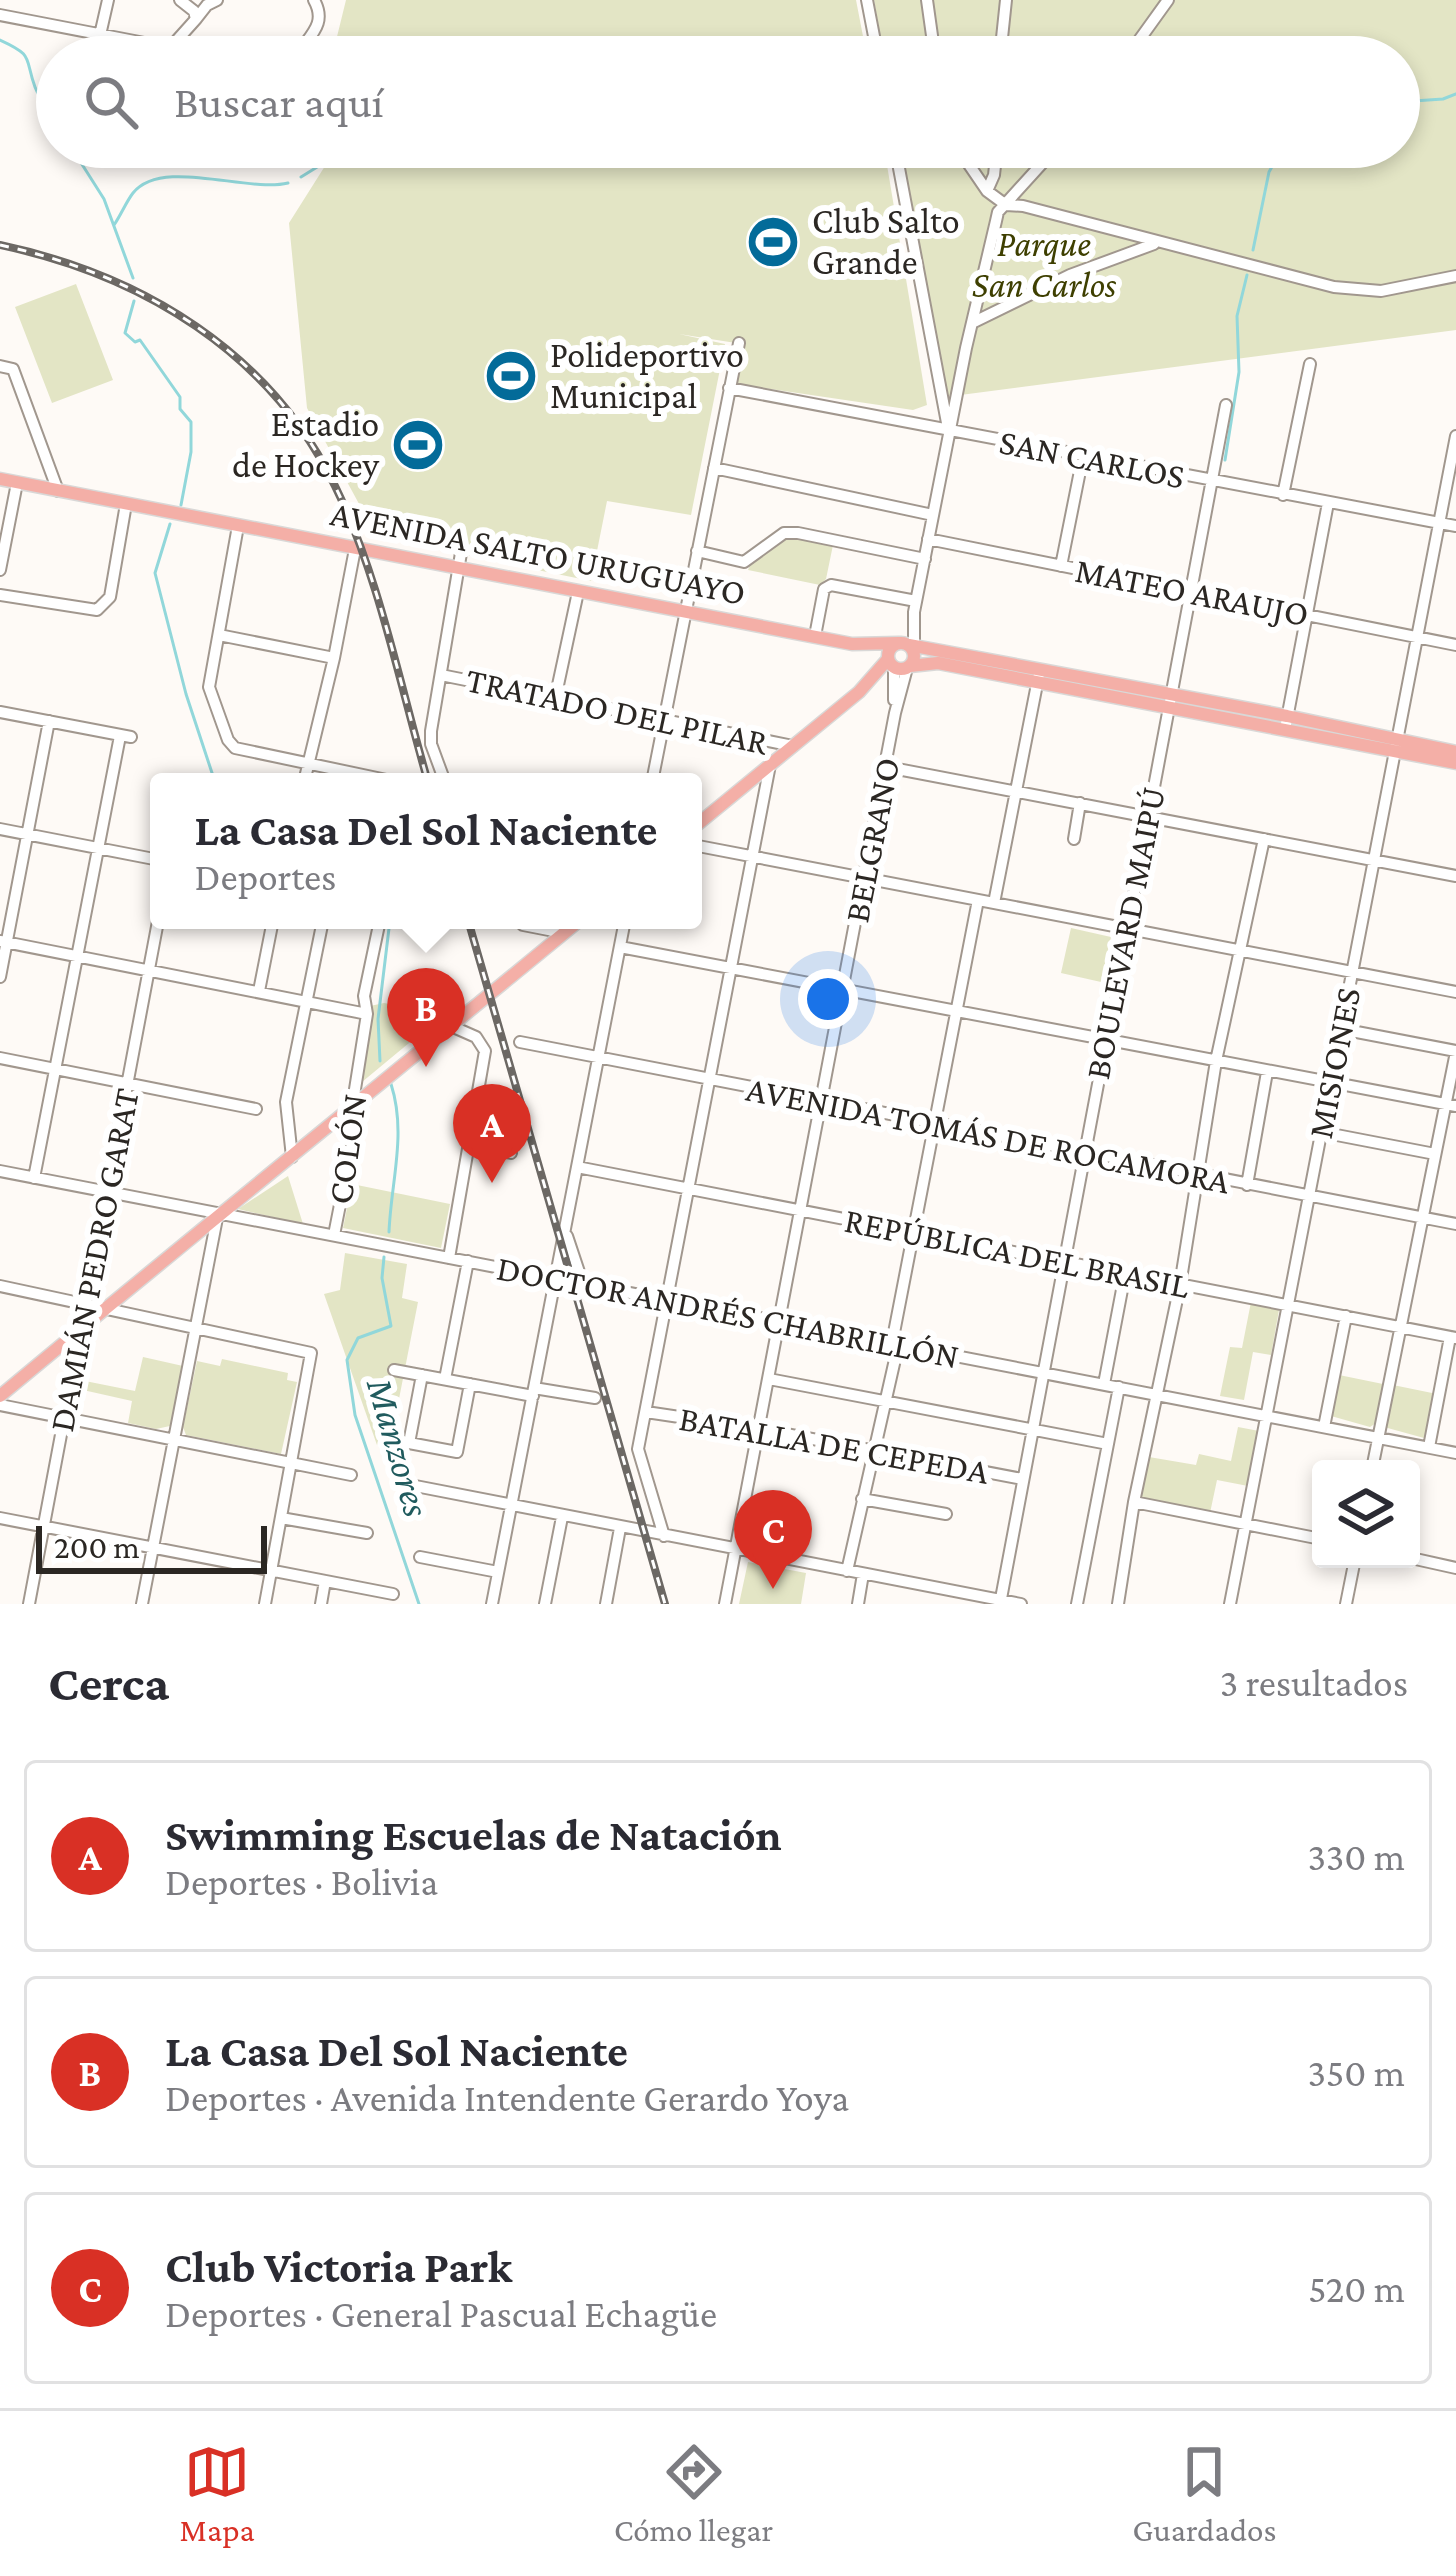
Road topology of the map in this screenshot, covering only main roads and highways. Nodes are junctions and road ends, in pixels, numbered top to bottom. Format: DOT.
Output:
graph roads {
  1 [pos="0,479"];
  2 [pos="852,644"];
  3 [pos="900,658"];
  4 [pos="1396,744"];
  5 [pos="1456,752"];
  6 [pos="1456,763"];
  7 [pos="702,821"];
  8 [pos="569,929"];
  9 [pos="0,1396"];
  1 -- 2 [label="main road, AVENIDA SALTO URUGUAYO"];
  2 -- 3 [label="main road, AVENIDA SALTO URUGUAYO"];
  2 -- 3 [label="main road, AVENIDA SALTO URUGUAYO"];
  3 -- 4 [label="main road, AVENIDA SALTO URUGUAYO"];
  3 -- 7 [label="main road"];
  4 -- 5 [label="main road, AVENIDA SALTO URUGUAYO"];
  4 -- 6 [label="main road, AVENIDA SALTO URUGUAYO"];
  8 -- 9 [label="main road"];
}
